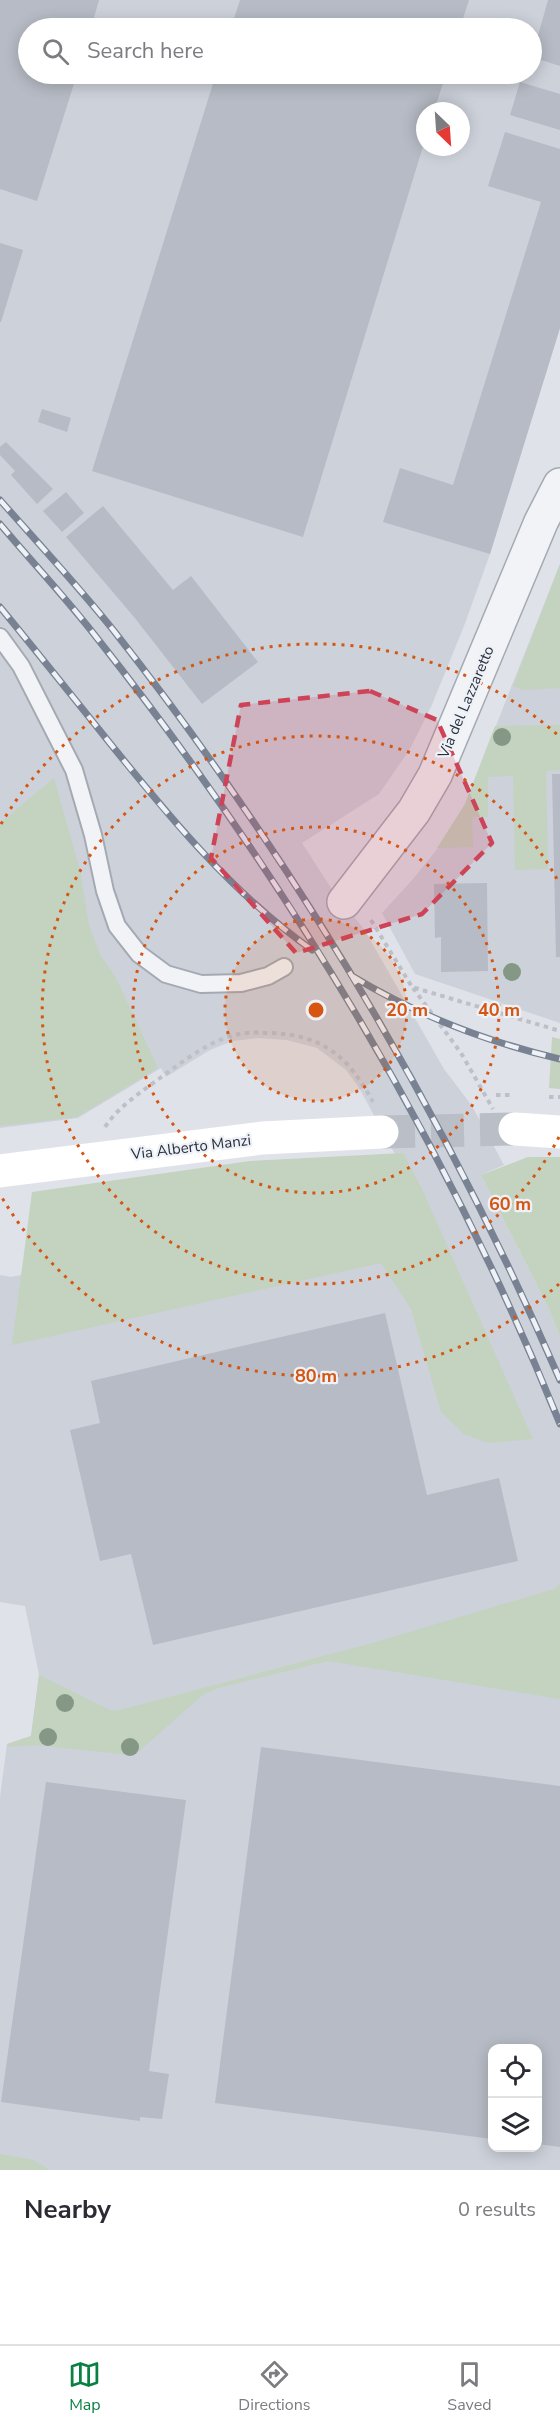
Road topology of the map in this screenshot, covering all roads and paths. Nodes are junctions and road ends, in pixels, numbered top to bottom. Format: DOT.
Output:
graph roads {
  1 [pos="560,485"];
  2 [pos="0,637"];
  3 [pos="349,897"];
  4 [pos="284,967"];
  5 [pos="412,987"];
  6 [pos="560,1031"];
  7 [pos="378,1117"];
  8 [pos="505,1120"];
  9 [pos="105,1127"];
  10 [pos="560,1132"];
  11 [pos="0,1172"];
  1 -- 3 [label="street, Via del Lazzaretto"];
  2 -- 4 [label="lane"];
  3 -- 5 [label="path"];
  5 -- 6 [label="path"];
  5 -- 8 [label="path"];
  7 -- 9 [label="path"];
  7 -- 11 [label="main road, Via Alberto Manzi"];
  8 -- 10 [label="main road"];
}
